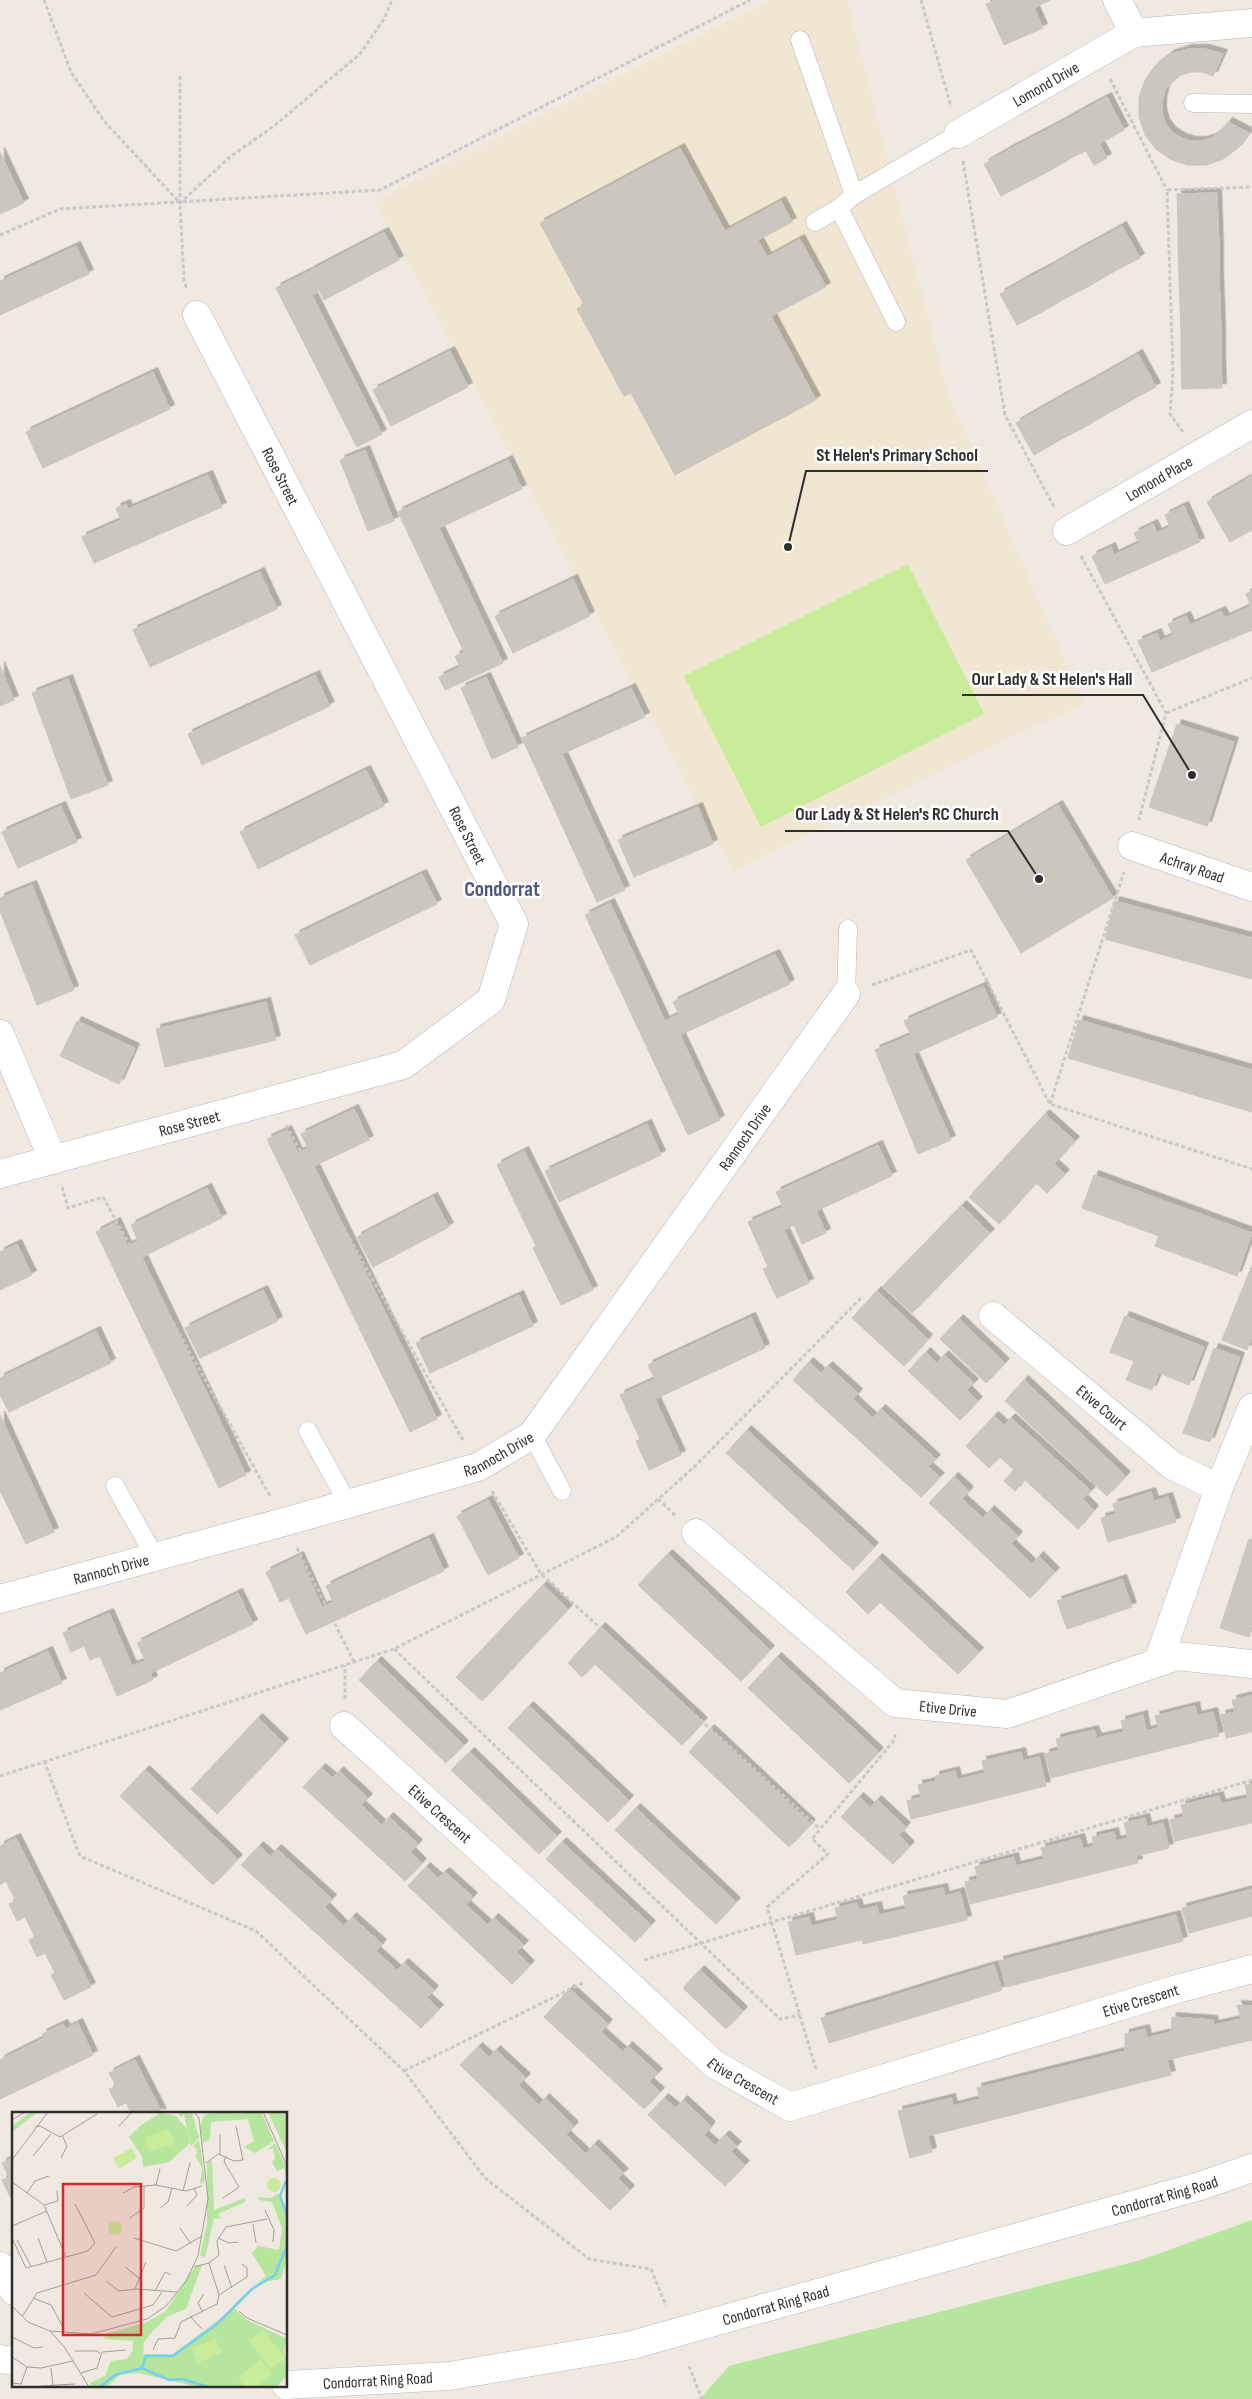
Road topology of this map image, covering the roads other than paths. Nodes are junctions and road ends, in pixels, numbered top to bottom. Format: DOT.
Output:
graph roads {
  1 [pos="1117,0"];
  2 [pos="1252,23"];
  3 [pos="1134,33"];
  4 [pos="800,40"];
  5 [pos="1193,103"];
  6 [pos="1252,104"];
  7 [pos="958,134"];
  8 [pos="854,195"];
  9 [pos="839,208"];
  10 [pos="815,222"];
  11 [pos="198,315"];
  12 [pos="896,322"];
  13 [pos="1252,424"];
  14 [pos="1067,531"];
  15 [pos="1132,846"];
  16 [pos="1252,887"];
  17 [pos="848,929"];
  18 [pos="846,994"];
  19 [pos="0,1034"];
  20 [pos="53,1160"];
  21 [pos="0,1174"];
  22 [pos="993,1316"];
  23 [pos="1252,1408"];
  24 [pos="308,1431"];
  25 [pos="532,1435"];
  26 [pos="115,1486"];
  27 [pos="1219,1488"];
  28 [pos="562,1491"];
  29 [pos="348,1504"];
  30 [pos="696,1533"];
  31 [pos="155,1557"];
  32 [pos="0,1599"];
  33 [pos="1158,1662"];
  34 [pos="1252,1664"];
  35 [pos="344,1726"];
  36 [pos="1252,1970"];
  37 [pos="1252,2168"];
  38 [pos="0,2266"];
  39 [pos="12,2287"];
  40 [pos="288,2385"];
  1 -- 3 [label="street"];
  2 -- 3 [label="street, Lomond Drive"];
  3 -- 7 [label="street, Lomond Drive"];
  4 -- 8 [label="lane"];
  5 -- 6 [label="lane"];
  7 -- 8 [label="lane"];
  8 -- 9 [label="lane"];
  9 -- 10 [label="lane"];
  9 -- 12 [label="lane"];
  11 -- 20 [label="street, Rose Street"];
  13 -- 14 [label="street, Lomond Place"];
  15 -- 16 [label="street, Achray Road"];
  17 -- 18 [label="lane"];
  18 -- 25 [label="street, Rannoch Drive"];
  19 -- 20 [label="street"];
  20 -- 21 [label="street, Rose Street"];
  22 -- 27 [label="street, Etive Court"];
  23 -- 27 [label="street"];
  24 -- 29 [label="lane"];
  25 -- 28 [label="lane"];
  25 -- 29 [label="street, Rannoch Drive"];
  26 -- 31 [label="lane"];
  27 -- 33 [label="street"];
  29 -- 31 [label="street, Rannoch Drive"];
  30 -- 33 [label="street, Etive Drive"];
  31 -- 32 [label="street, Rannoch Drive"];
  33 -- 34 [label="street, Etive Drive"];
  35 -- 36 [label="street, Etive Crescent"];
  37 -- 40 [label="street, Condorrat Ring Road"];
  38 -- 39 [label="street"];
}
